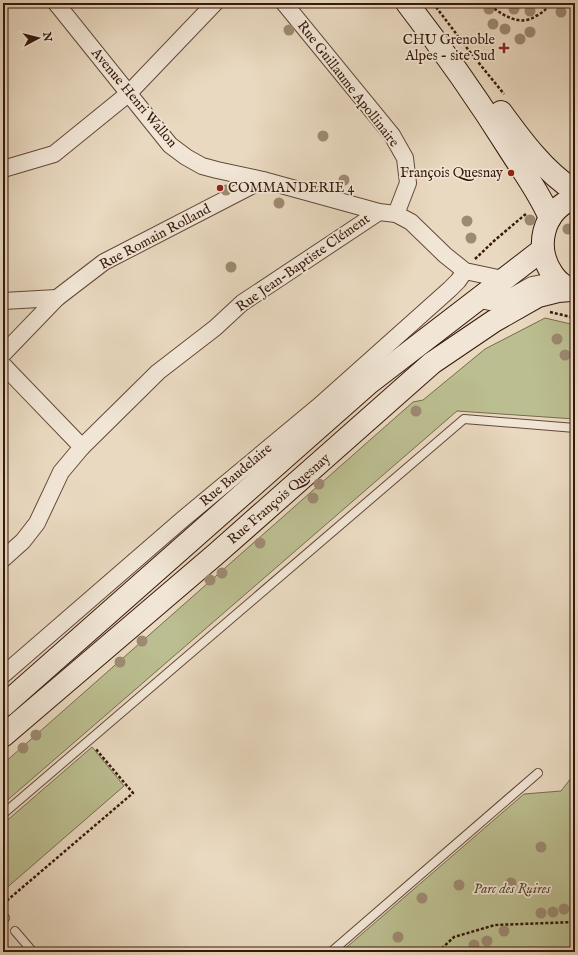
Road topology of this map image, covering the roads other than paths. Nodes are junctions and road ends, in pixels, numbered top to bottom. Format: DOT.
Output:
graph roads {
  1 [pos="56,3"];
  2 [pos="215,3"];
  3 [pos="284,3"];
  4 [pos="406,3"];
  5 [pos="418,3"];
  6 [pos="128,94"];
  7 [pos="3,168"];
  8 [pos="263,180"];
  9 [pos="575,191"];
  10 [pos="575,198"];
  11 [pos="378,212"];
  12 [pos="396,214"];
  13 [pos="550,218"];
  14 [pos="542,250"];
  15 [pos="473,282"];
  16 [pos="568,287"];
  17 [pos="57,298"];
  18 [pos="3,301"];
  19 [pos="507,312"];
  20 [pos="3,354"];
  21 [pos="3,365"];
  22 [pos="575,428"];
  23 [pos="82,447"];
  24 [pos="3,559"];
  25 [pos="3,675"];
  26 [pos="3,706"];
  27 [pos="3,736"];
  28 [pos="538,773"];
  29 [pos="3,814"];
  30 [pos="16,931"];
  31 [pos="33,952"];
  32 [pos="331,952"];
  1 -- 6 [label="street, Avenue Henri Wallon"];
  2 -- 6 [label="street"];
  3 -- 12 [label="street, Rue Guillaume Apollinaire"];
  4 -- 13 [label="street"];
  5 -- 9 [label="street"];
  6 -- 7 [label="street"];
  6 -- 8 [label="street, Avenue Henri Wallon"];
  8 -- 11 [label="street, Avenue Henri Wallon"];
  8 -- 17 [label="street, Rue Romain Rolland"];
  10 -- 13 [label="street"];
  11 -- 12 [label="street, Avenue Henri Wallon"];
  11 -- 23 [label="street, Rue Jean-Baptiste Clément"];
  12 -- 15 [label="street, Avenue Henri Wallon"];
  13 -- 14 [label="street"];
  14 -- 15 [label="street, Rue François Quesnay"];
  14 -- 16 [label="street"];
  15 -- 16 [label="street"];
  15 -- 19 [label="street, Avenue Henri Wallon"];
  15 -- 25 [label="street, Rue Baudelaire"];
  15 -- 26 [label="street, Rue François Quesnay"];
  16 -- 19 [label="street, Rue François Quesnay"];
  17 -- 18 [label="street"];
  17 -- 20 [label="street, Rue Romain Rolland"];
  19 -- 27 [label="street, Rue François Quesnay"];
  21 -- 23 [label="street"];
  22 -- 29 [label="lane"];
  23 -- 24 [label="street, Rue Jean-Baptiste Clément"];
  28 -- 32 [label="lane"];
  30 -- 31 [label="lane"];
}
